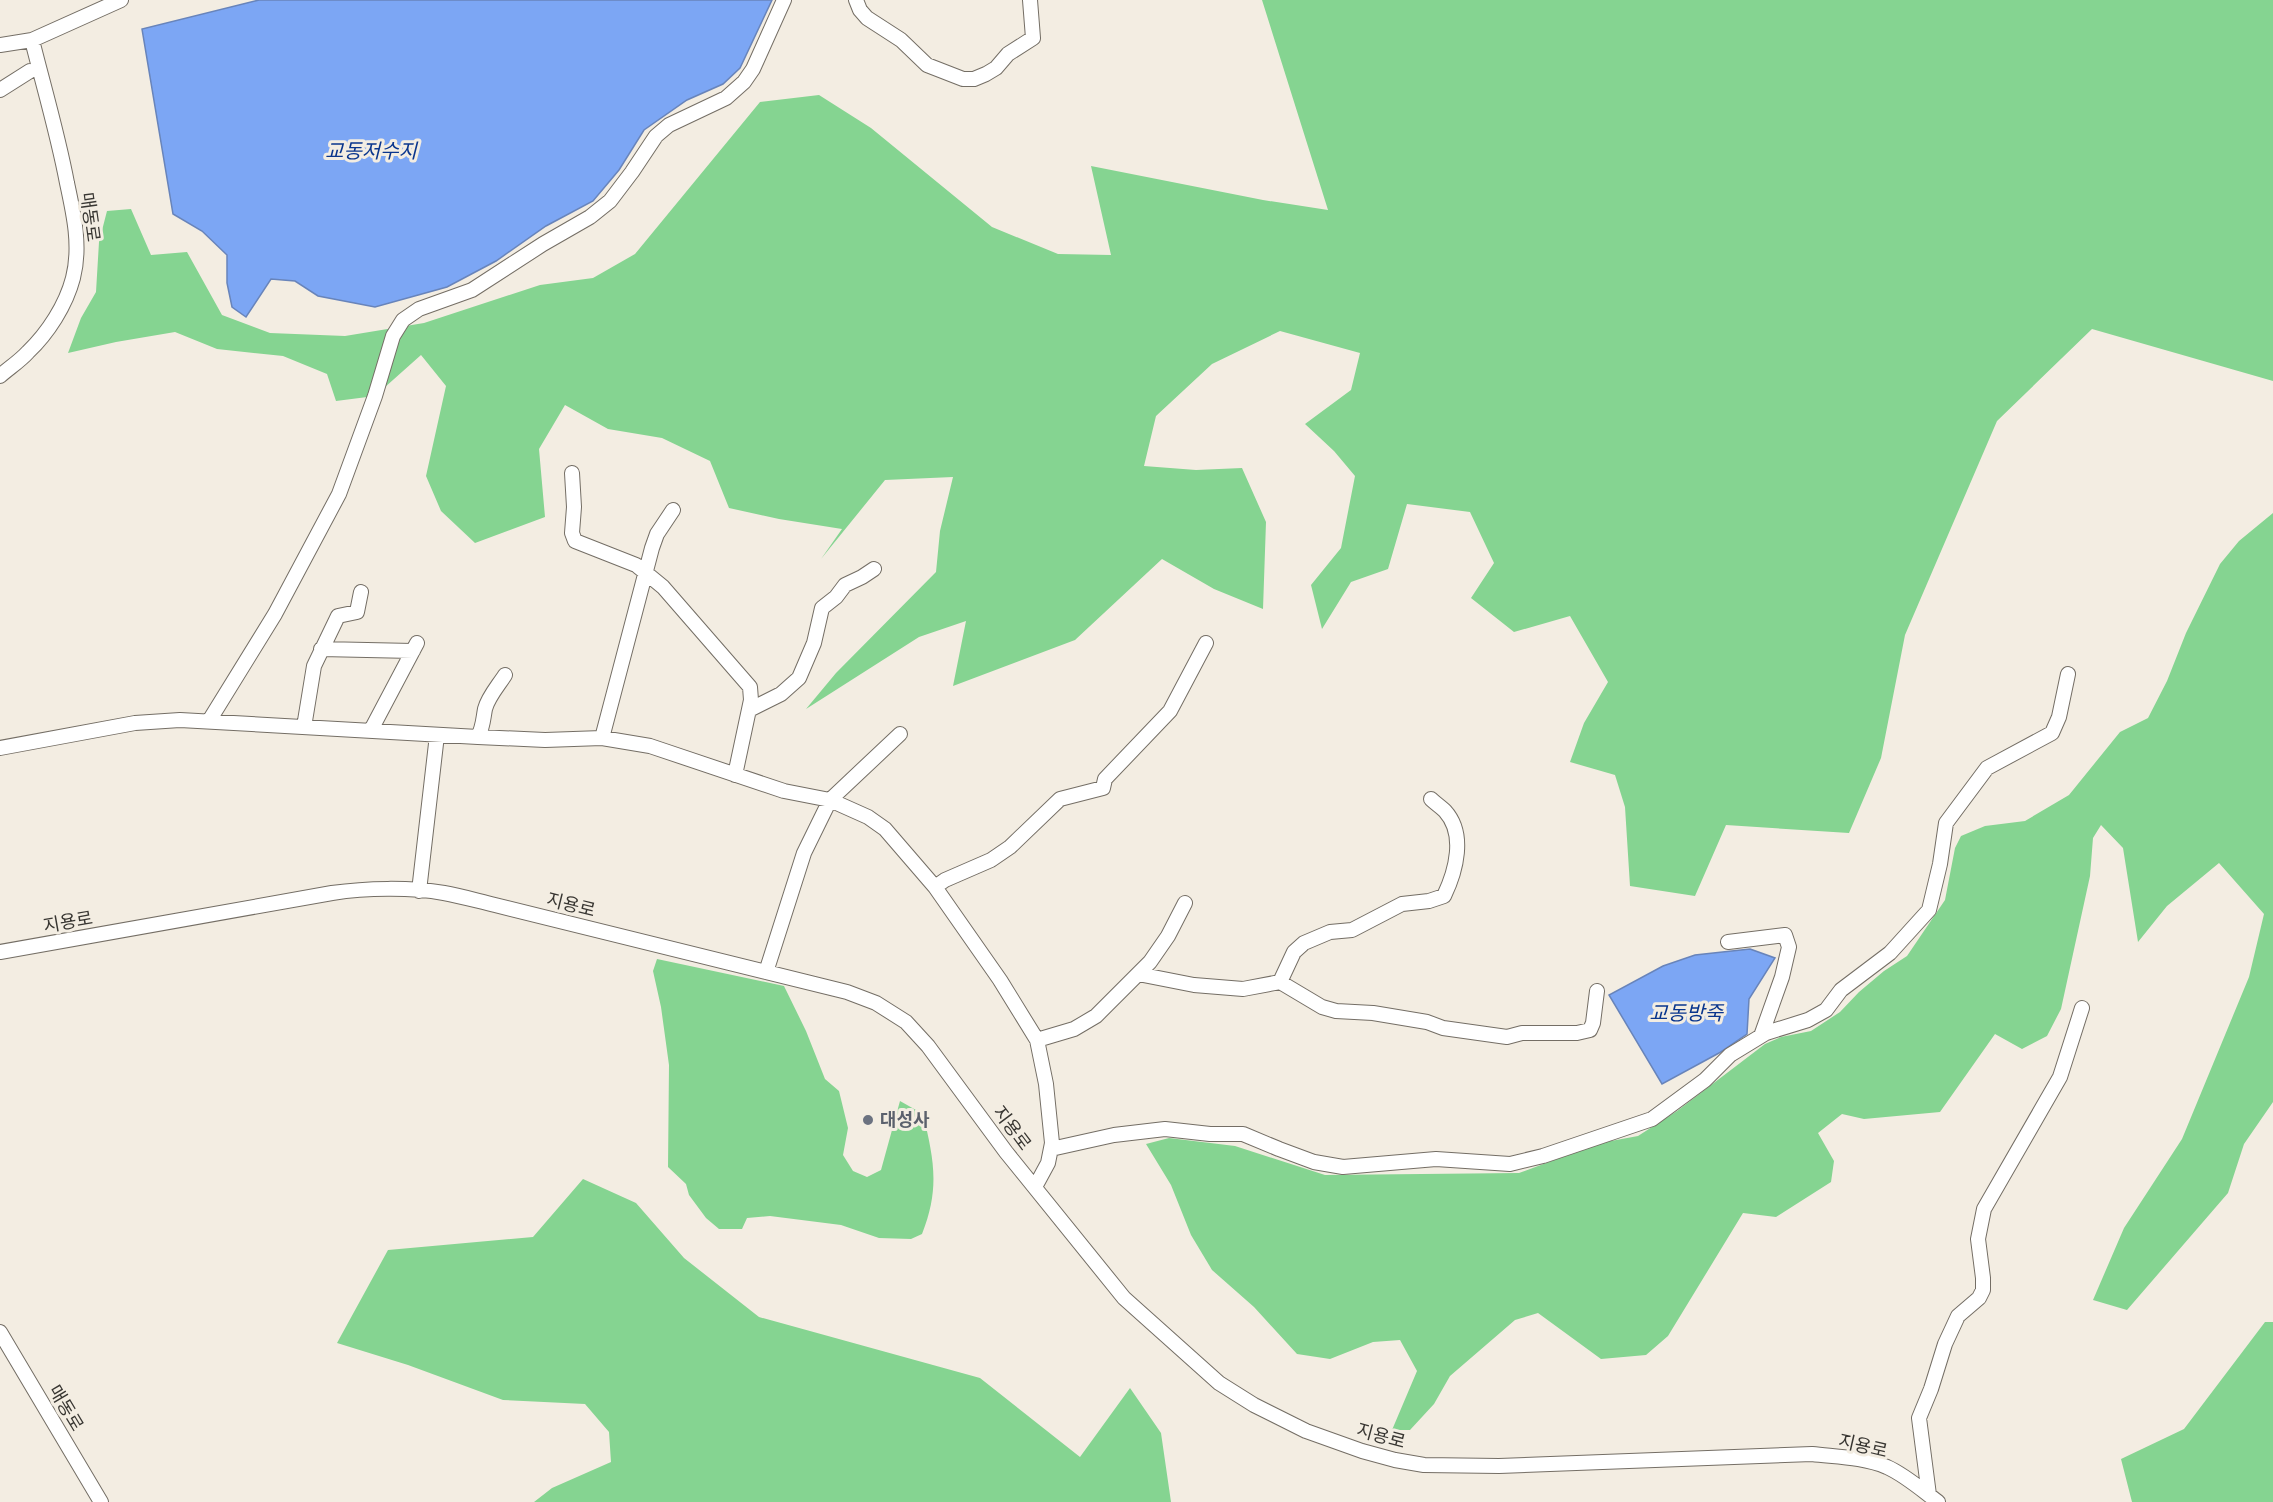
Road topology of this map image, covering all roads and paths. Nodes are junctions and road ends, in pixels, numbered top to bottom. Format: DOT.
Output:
graph roads {
  1 [pos="121,0"];
  2 [pos="784,0"];
  3 [pos="856,0"];
  4 [pos="1030,0"];
  5 [pos="32,40"];
  6 [pos="0,45"];
  7 [pos="30,71"];
  8 [pos="0,90"];
  9 [pos="0,376"];
  10 [pos="572,473"];
  11 [pos="673,510"];
  12 [pos="874,570"];
  13 [pos="646,573"];
  14 [pos="361,592"];
  15 [pos="1206,643"];
  16 [pos="321,649"];
  17 [pos="2068,674"];
  18 [pos="505,675"];
  19 [pos="749,710"];
  20 [pos="209,721"];
  21 [pos="304,727"];
  22 [pos="371,730"];
  23 [pos="900,734"];
  24 [pos="437,735"];
  25 [pos="478,737"];
  26 [pos="602,738"];
  27 [pos="0,748"];
  28 [pos="735,775"];
  29 [pos="1431,799"];
  30 [pos="830,800"];
  31 [pos="935,888"];
  32 [pos="419,891"];
  33 [pos="1185,903"];
  34 [pos="1728,942"];
  35 [pos="0,951"];
  36 [pos="766,972"];
  37 [pos="1138,974"];
  38 [pos="1280,982"];
  39 [pos="1597,991"];
  40 [pos="2082,1008"];
  41 [pos="1761,1036"];
  42 [pos="1037,1040"];
  43 [pos="1051,1149"];
  44 [pos="1035,1186"];
  45 [pos="0,1332"];
  46 [pos="1934,1499"];
  47 [pos="101,1502"];
  1 -- 5 [label="street"];
  2 -- 20 [label="street"];
  3 -- 4 [label="street"];
  5 -- 6 [label="street"];
  5 -- 9 [label="street, 매동로"];
  7 -- 8 [label="street"];
  10 -- 13 [label="street"];
  11 -- 13 [label="street"];
  12 -- 19 [label="street"];
  13 -- 19 [label="street"];
  13 -- 26 [label="street"];
  14 -- 16 [label="street"];
  15 -- 31 [label="street"];
  16 -- 21 [label="street"];
  16 -- 22 [label="street"];
  17 -- 41 [label="street"];
  18 -- 25 [label="street"];
  19 -- 28 [label="street"];
  20 -- 21 [label="street"];
  20 -- 27 [label="street"];
  21 -- 22 [label="street"];
  22 -- 24 [label="street"];
  23 -- 30 [label="street"];
  24 -- 25 [label="street"];
  24 -- 32 [label="street"];
  25 -- 26 [label="street"];
  26 -- 28 [label="street"];
  28 -- 30 [label="street"];
  29 -- 38 [label="street"];
  30 -- 31 [label="street"];
  30 -- 36 [label="street"];
  31 -- 42 [label="street"];
  32 -- 35 [label="street, 지용로"];
  32 -- 36 [label="street, 지용로"];
  33 -- 37 [label="street"];
  34 -- 41 [label="street"];
  36 -- 44 [label="street, 지용로"];
  37 -- 38 [label="street"];
  37 -- 42 [label="street"];
  38 -- 39 [label="street"];
  40 -- 46 [label="street"];
  41 -- 43 [label="street"];
  42 -- 43 [label="street"];
  43 -- 44 [label="street"];
  44 -- 46 [label="street, 지용로"];
  45 -- 47 [label="street, 매동로"];
}
